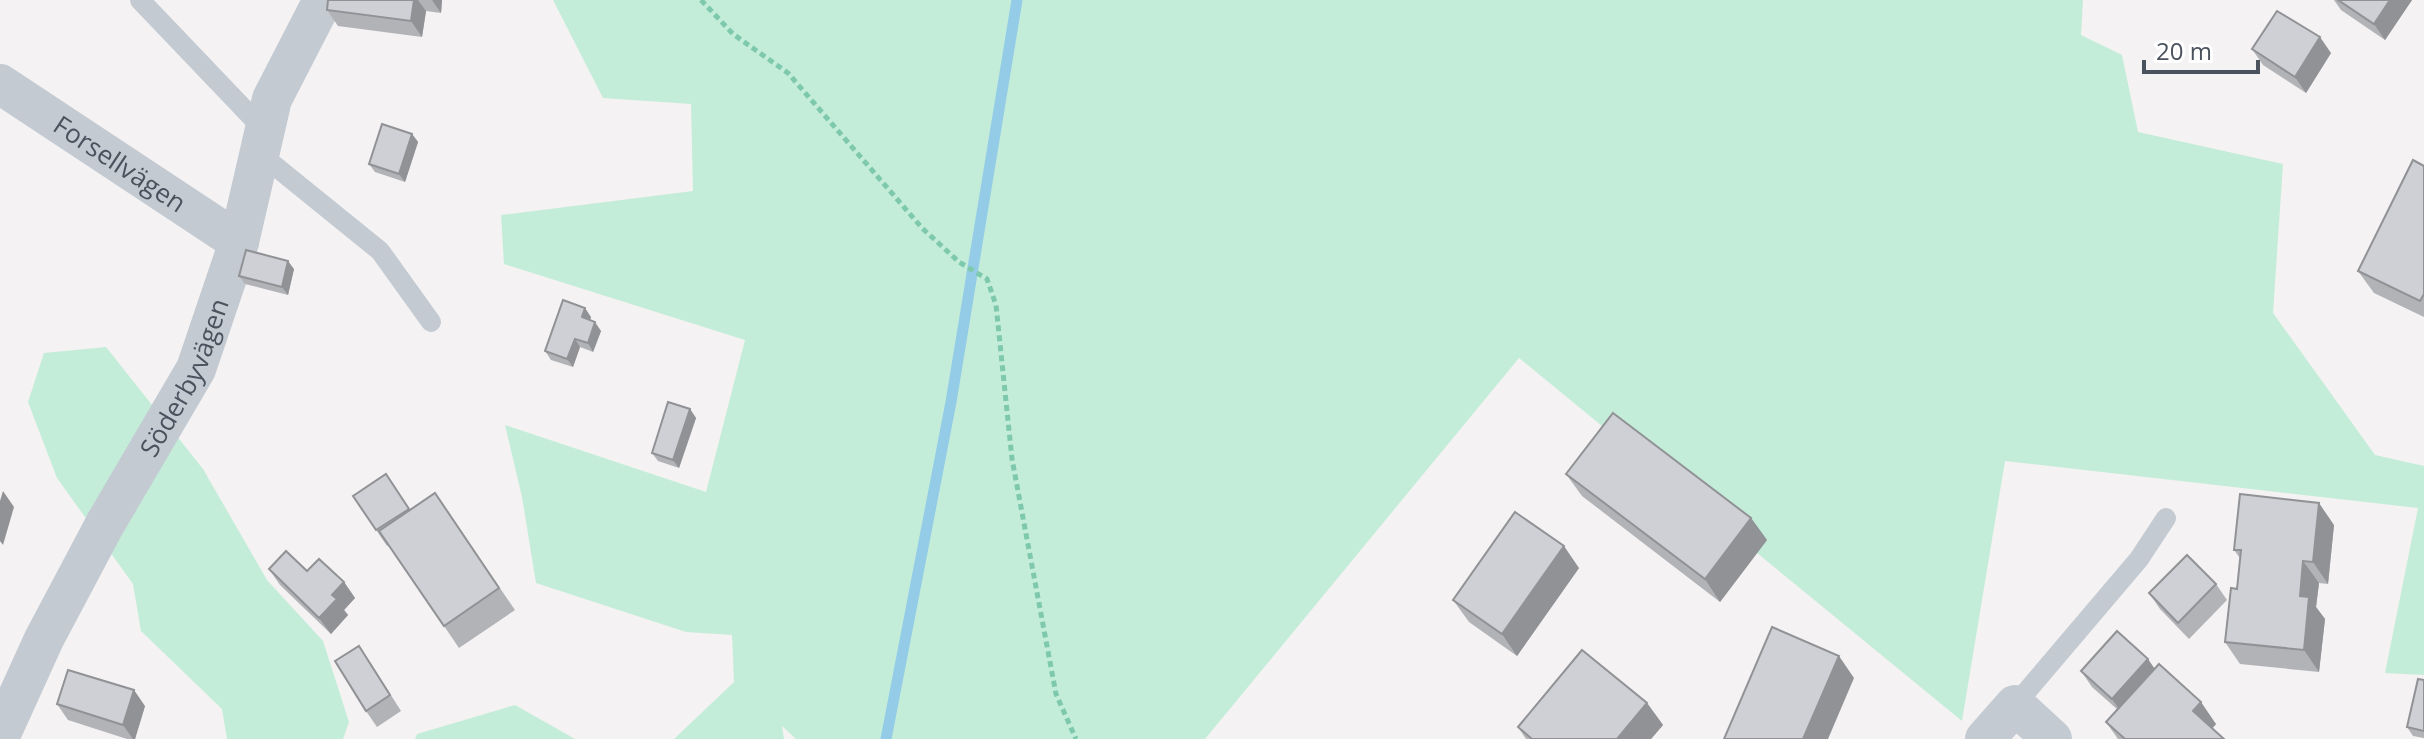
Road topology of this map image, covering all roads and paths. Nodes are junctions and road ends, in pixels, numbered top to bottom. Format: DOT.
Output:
graph roads {
  1 [pos="140,0"];
  2 [pos="323,0"];
  3 [pos="701,0"];
  4 [pos="0,84"];
  5 [pos="262,142"];
  6 [pos="239,242"];
  7 [pos="431,322"];
  8 [pos="2166,518"];
  9 [pos="2015,705"];
  10 [pos="0,736"];
  11 [pos="1076,739"];
  12 [pos="1985,739"];
  13 [pos="2052,739"];
  1 -- 5 [label="lane"];
  2 -- 5 [label="street, Söderbyvägen"];
  3 -- 11 [label="path"];
  4 -- 6 [label="street, Forsellvägen"];
  5 -- 6 [label="street, Söderbyvägen"];
  5 -- 7 [label="lane"];
  6 -- 10 [label="street, Söderbyvägen"];
  8 -- 9 [label="lane"];
  9 -- 12 [label="street"];
  9 -- 13 [label="street"];
}
